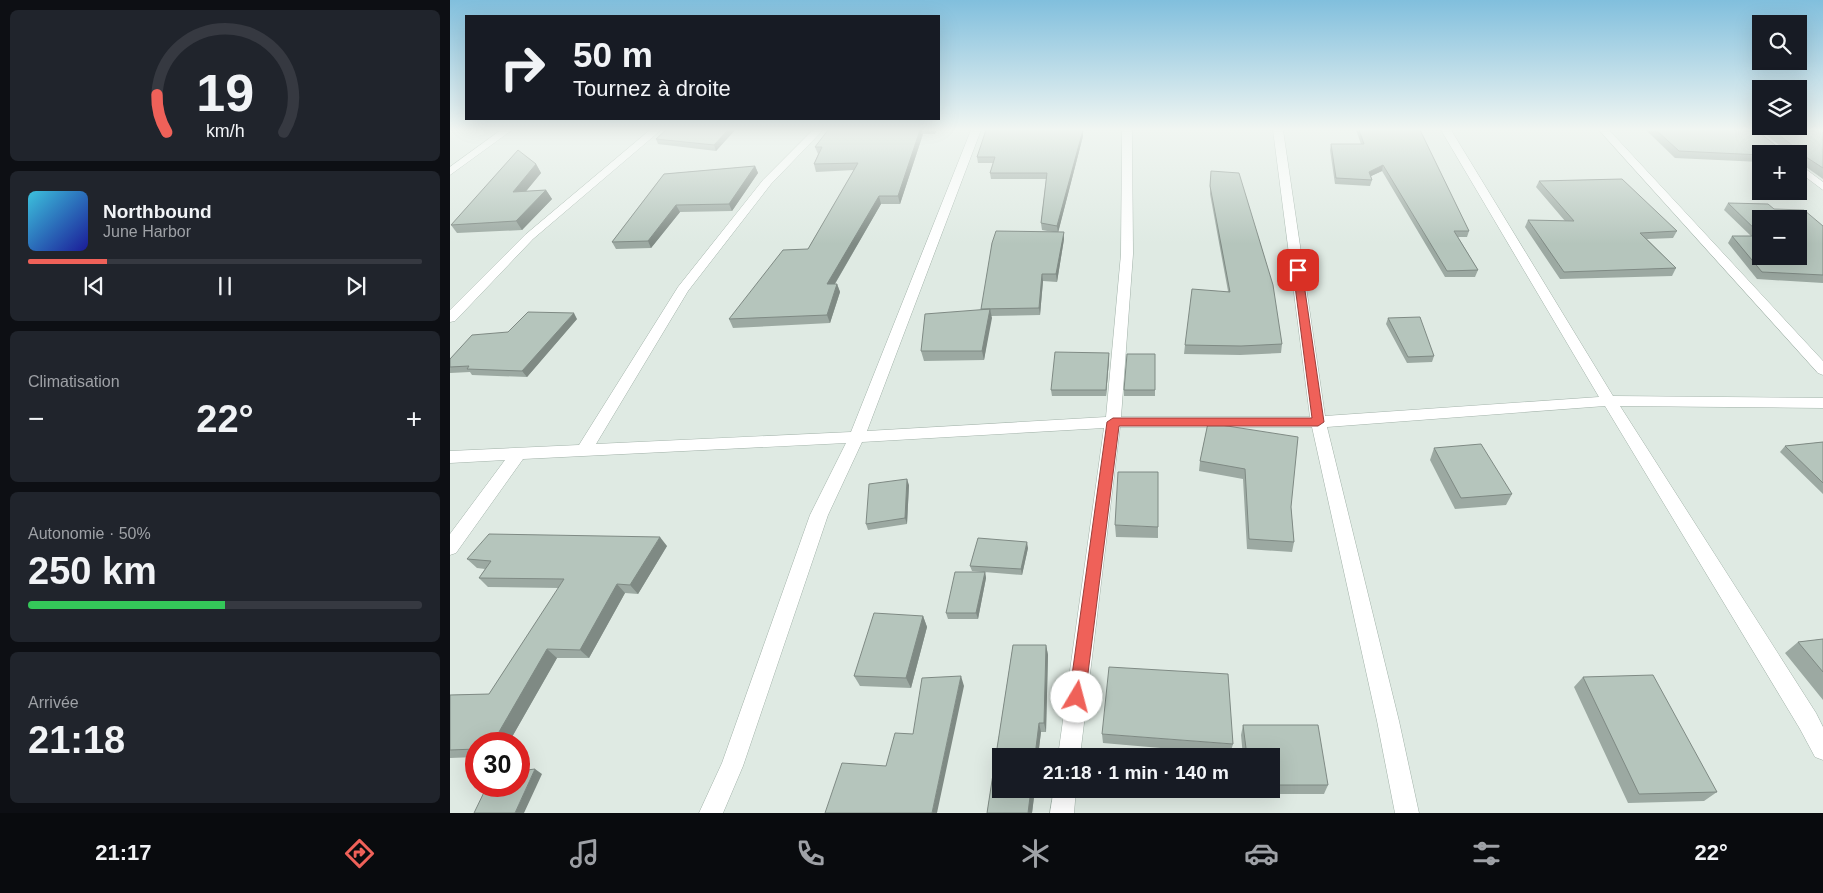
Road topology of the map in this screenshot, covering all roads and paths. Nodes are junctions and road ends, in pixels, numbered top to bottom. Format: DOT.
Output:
graph roads {
  1 [pos="611,168"];
  2 [pos="781,168"];
  3 [pos="961,168"];
  4 [pos="1126,168"];
  5 [pos="1283,168"];
  6 [pos="1469,168"];
  7 [pos="1639,168"];
  8 [pos="1807,173"];
  9 [pos="1823,186"];
  10 [pos="450,318"];
  11 [pos="1823,370"];
  12 [pos="1609,401"];
  13 [pos="1823,403"];
  14 [pos="1113,422"];
  15 [pos="1318,422"];
  16 [pos="857,437"];
  17 [pos="584,450"];
  18 [pos="518,454"];
  19 [pos="450,457"];
  20 [pos="450,548"];
  21 [pos="1070,748"];
  22 [pos="1823,749"];
  23 [pos="1064,798"];
  24 [pos="711,813"];
  25 [pos="1062,813"];
  26 [pos="1407,813"];
  1 -- 10 [label="street"];
  2 -- 17 [label="street"];
  3 -- 16 [label="street"];
  4 -- 14 [label="street"];
  5 -- 15 [label="street"];
  6 -- 12 [label="street"];
  7 -- 11 [label="street"];
  8 -- 9 [label="street"];
  12 -- 13 [label="street"];
  12 -- 15 [label="street"];
  12 -- 22 [label="street"];
  14 -- 15 [label="street"];
  14 -- 16 [label="street"];
  14 -- 21 [label="street"];
  15 -- 26 [label="street"];
  16 -- 17 [label="street"];
  16 -- 24 [label="street"];
  17 -- 18 [label="street"];
  18 -- 19 [label="street"];
  18 -- 20 [label="street"];
  23 -- 25 [label="street"];
}
